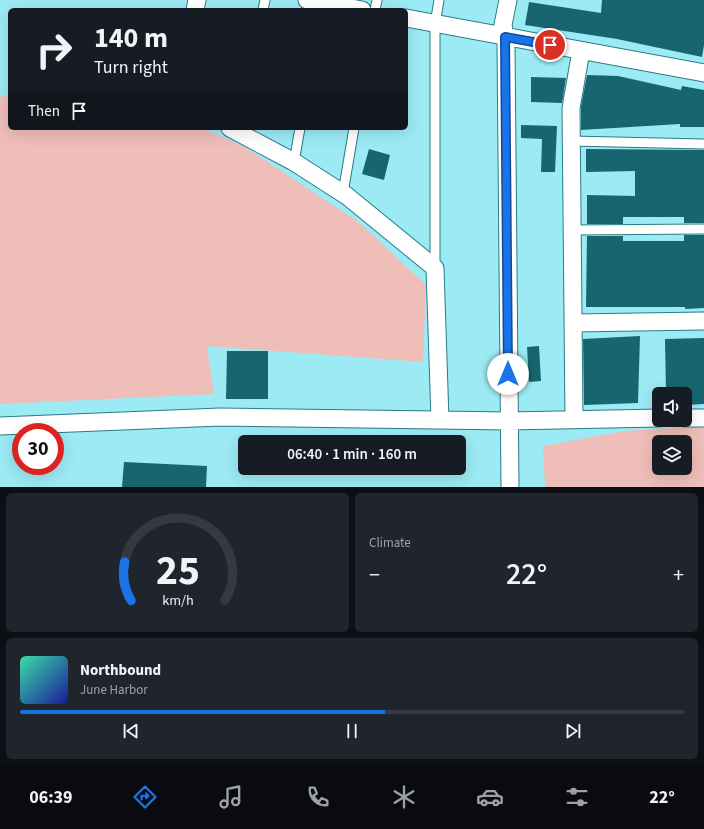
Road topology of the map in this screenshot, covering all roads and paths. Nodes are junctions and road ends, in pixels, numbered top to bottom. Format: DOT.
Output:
graph roads {
  1 [pos="439,0"];
  2 [pos="508,0"];
  3 [pos="317,3"];
  4 [pos="349,8"];
  5 [pos="408,18"];
  6 [pos="435,24"];
  7 [pos="505,37"];
  8 [pos="581,50"];
  9 [pos="704,73"];
  10 [pos="238,130"];
  11 [pos="300,130"];
  12 [pos="354,130"];
  13 [pos="571,142"];
  14 [pos="704,144"];
  15 [pos="294,162"];
  16 [pos="343,193"];
  17 [pos="704,229"];
  18 [pos="572,230"];
  19 [pos="435,268"];
  20 [pos="704,321"];
  21 [pos="573,323"];
  22 [pos="574,418"];
  23 [pos="652,418"];
  24 [pos="692,418"];
  25 [pos="704,418"];
  26 [pos="440,420"];
  27 [pos="509,421"];
  28 [pos="0,426"];
  29 [pos="510,487"];
  1 -- 6 [label="lane"];
  2 -- 7 [label="street"];
  3 -- 4 [label="street"];
  5 -- 6 [label="street"];
  6 -- 7 [label="street"];
  6 -- 19 [label="lane"];
  7 -- 8 [label="street"];
  7 -- 27 [label="street"];
  8 -- 9 [label="street"];
  8 -- 13 [label="street"];
  10 -- 15 [label="street"];
  11 -- 15 [label="lane"];
  12 -- 16 [label="lane"];
  13 -- 14 [label="lane"];
  13 -- 18 [label="street"];
  15 -- 16 [label="street"];
  16 -- 19 [label="street"];
  17 -- 18 [label="lane"];
  18 -- 21 [label="street"];
  19 -- 26 [label="street"];
  20 -- 21 [label="street"];
  21 -- 22 [label="street"];
  22 -- 23 [label="street"];
  22 -- 27 [label="street"];
  24 -- 25 [label="street"];
  26 -- 27 [label="street"];
  26 -- 28 [label="street"];
  27 -- 29 [label="street"];
}
